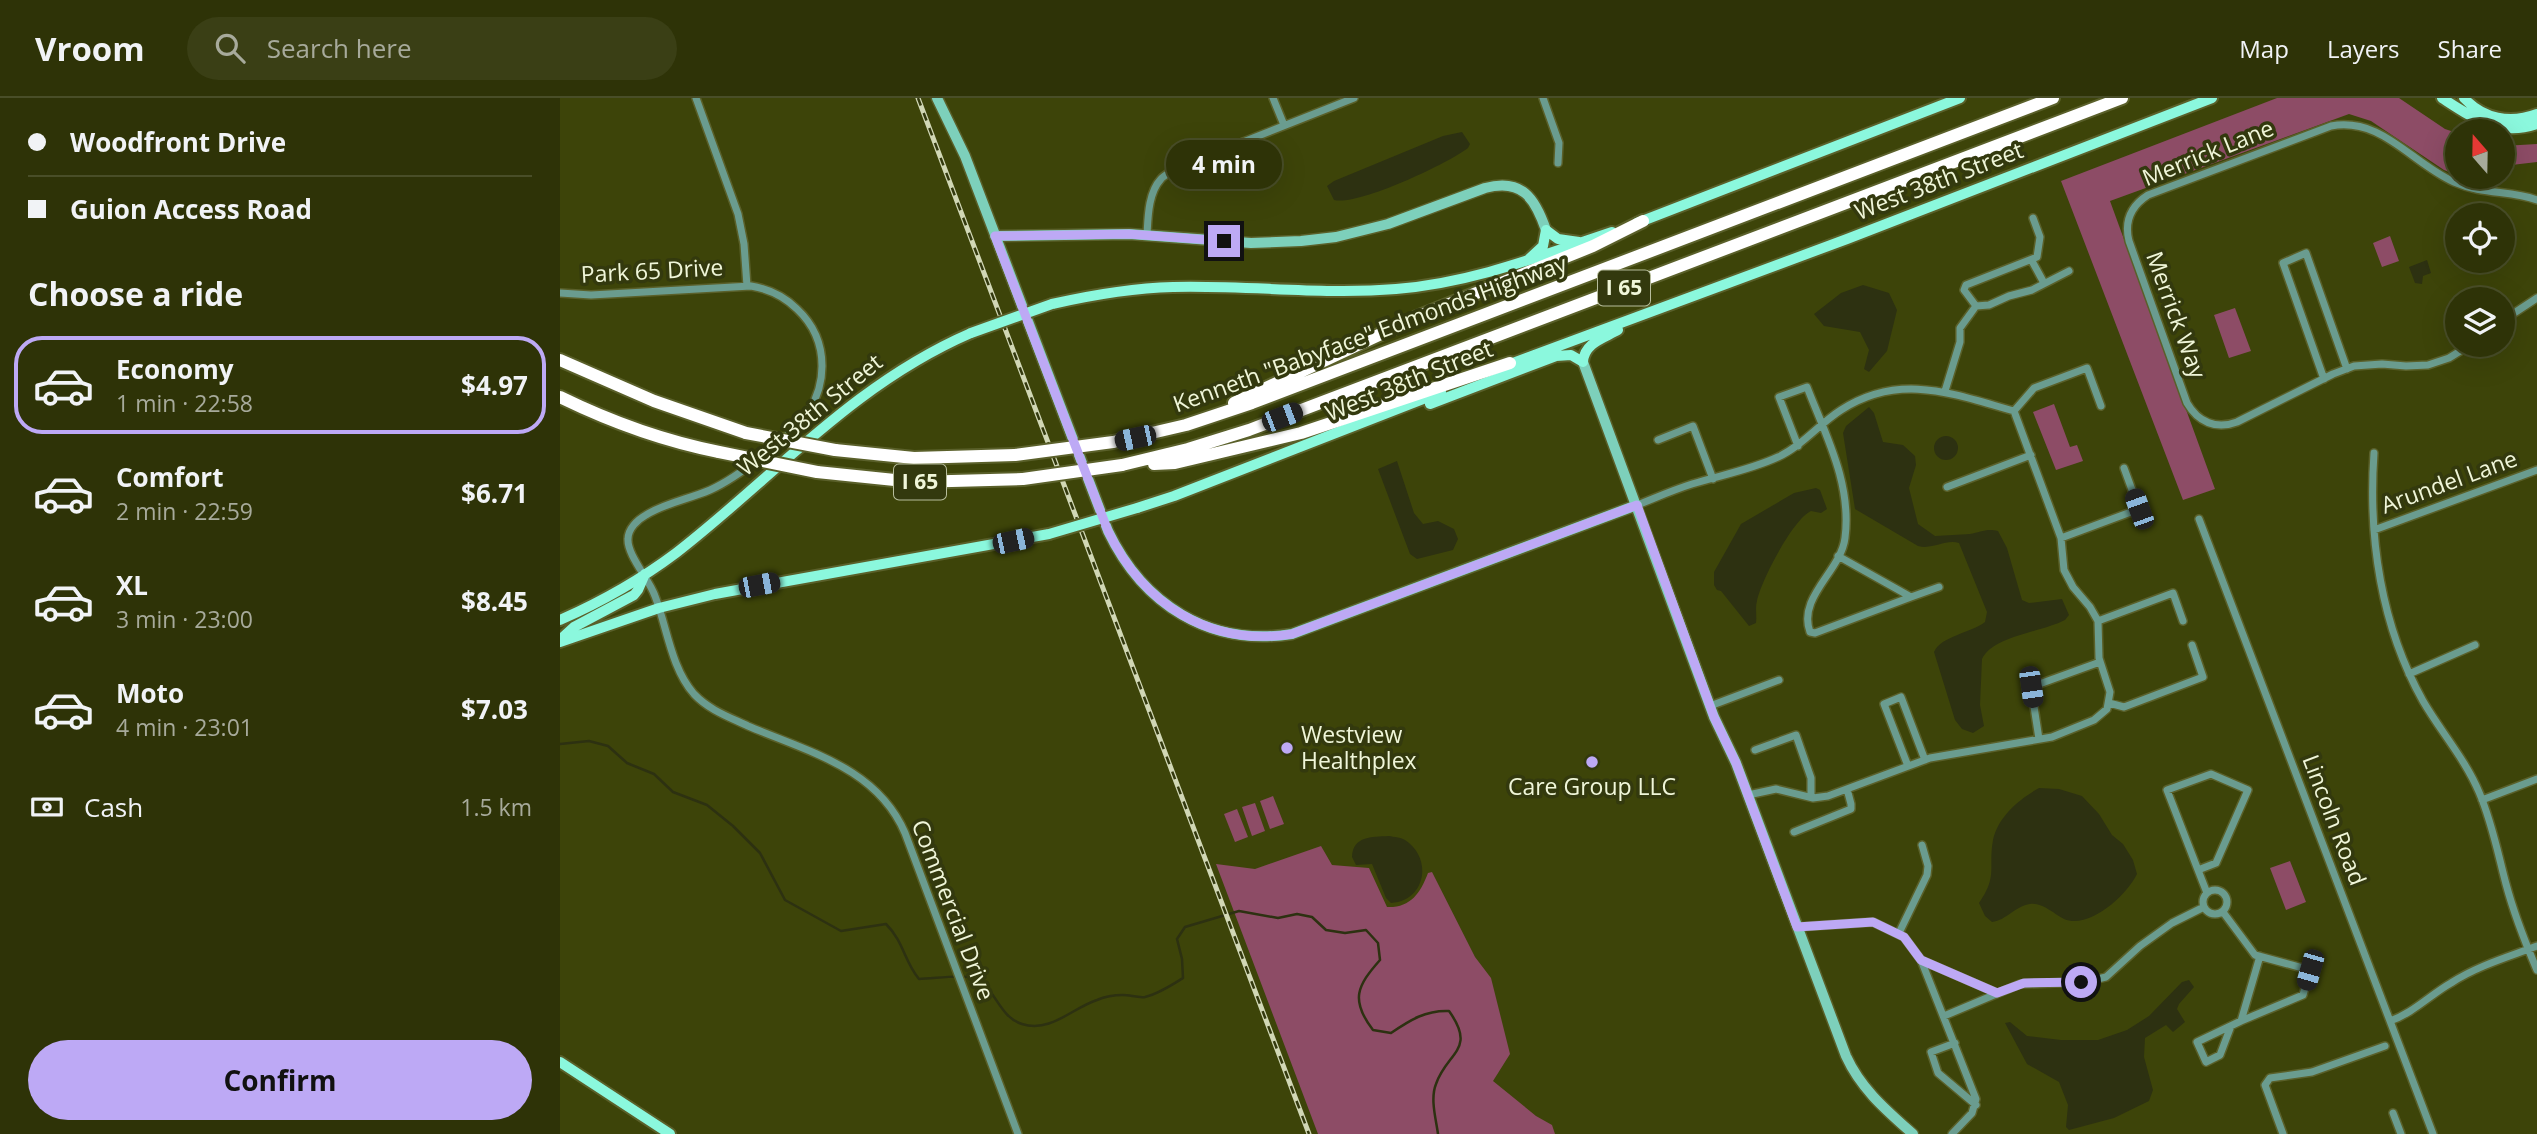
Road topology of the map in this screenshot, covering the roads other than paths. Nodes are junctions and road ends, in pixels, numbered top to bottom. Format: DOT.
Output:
graph roads {
  1 [pos="696,98"];
  2 [pos="937,98"];
  3 [pos="1273,98"];
  4 [pos="1354,98"];
  5 [pos="1543,98"];
  6 [pos="1961,98"];
  7 [pos="2053,98"];
  8 [pos="2122,98"];
  9 [pos="2212,98"];
  10 [pos="2442,98"];
  11 [pos="2463,98"];
  12 [pos="2537,114"];
  13 [pos="2537,124"];
  14 [pos="1284,125"];
  15 [pos="1558,163"];
  16 [pos="2537,200"];
  17 [pos="2130,214"];
  18 [pos="2033,218"];
  19 [pos="1643,221"];
  20 [pos="1546,230"];
  21 [pos="1147,235"];
  22 [pos="995,236"];
  23 [pos="1583,242"];
  24 [pos="2032,261"];
  25 [pos="1524,263"];
  26 [pos="2069,271"];
  27 [pos="2045,283"];
  28 [pos="747,286"];
  29 [pos="560,293"];
  30 [pos="2537,298"];
  31 [pos="1974,303"];
  32 [pos="1652,312"];
  33 [pos="2515,312"];
  34 [pos="2451,357"];
  35 [pos="560,360"];
  36 [pos="1583,362"];
  37 [pos="1510,363"];
  38 [pos="2347,369"];
  39 [pos="2324,379"];
  40 [pos="1945,391"];
  41 [pos="560,397"];
  42 [pos="2101,406"];
  43 [pos="2014,411"];
  44 [pos="1186,425"];
  45 [pos="1822,425"];
  46 [pos="1350,428"];
  47 [pos="1658,440"];
  48 [pos="1798,446"];
  49 [pos="2374,453"];
  50 [pos="2031,455"];
  51 [pos="1122,466"];
  52 [pos="2124,468"];
  53 [pos="2537,470"];
  54 [pos="1713,479"];
  55 [pos="1947,487"];
  56 [pos="1637,505"];
  57 [pos="2199,519"];
  58 [pos="2374,530"];
  59 [pos="2061,538"];
  60 [pos="1838,556"];
  61 [pos="645,575"];
  62 [pos="1939,587"];
  63 [pos="1911,597"];
  64 [pos="659,608"];
  65 [pos="560,620"];
  66 [pos="2098,621"];
  67 [pos="2183,621"];
  68 [pos="560,641"];
  69 [pos="2192,645"];
  70 [pos="2475,645"];
  71 [pos="2100,662"];
  72 [pos="2409,674"];
  73 [pos="1779,680"];
  74 [pos="2109,703"];
  75 [pos="1710,706"];
  76 [pos="2039,739"];
  77 [pos="1755,750"];
  78 [pos="1925,760"];
  79 [pos="1908,766"];
  80 [pos="2537,779"];
  81 [pos="1847,789"];
  82 [pos="1748,795"];
  83 [pos="1811,797"];
  84 [pos="2482,800"];
  85 [pos="1794,832"];
  86 [pos="1922,845"];
  87 [pos="2198,870"];
  88 [pos="2207,893"];
  89 [pos="2204,907"];
  90 [pos="2222,912"];
  91 [pos="1797,927"];
  92 [pos="1899,933"];
  93 [pos="2537,946"];
  94 [pos="2529,950"];
  95 [pos="2260,956"];
  96 [pos="1921,960"];
  97 [pos="2537,970"];
  98 [pos="1997,993"];
  99 [pos="1944,1016"];
  100 [pos="2241,1021"];
  101 [pos="2390,1021"];
  102 [pos="2231,1026"];
  103 [pos="1955,1043"];
  104 [pos="2385,1046"];
  105 [pos="560,1062"];
  106 [pos="1976,1105"];
  107 [pos="2393,1113"];
  108 [pos="670,1134"];
  109 [pos="1018,1134"];
  110 [pos="1913,1134"];
  111 [pos="1952,1134"];
  112 [pos="2283,1134"];
  113 [pos="2401,1134"];
  114 [pos="2433,1134"];
  1 -- 28 [label="street"];
  2 -- 22 [label="street"];
  3 -- 14 [label="street"];
  4 -- 14 [label="street"];
  5 -- 15 [label="street"];
  6 -- 19 [label="main road, West 38th Street"];
  7 -- 44 [label="highway, Kenneth \"Babyface\" Edmonds Highway / I 65"];
  8 -- 51 [label="highway, Kenneth \"Babyface\" Edmonds Highway / I 65"];
  9 -- 32 [label="main road, West 38th Street"];
  10 -- 13 [label="main road"];
  11 -- 12 [label="main road"];
  14 -- 21 [label="street"];
  16 -- 17 [label="street, Merrick Lane"];
  17 -- 39 [label="street, Merrick Way"];
  18 -- 24 [label="street"];
  19 -- 23 [label="main road, West 38th Street"];
  19 -- 44 [label="highway"];
  20 -- 21 [label="street"];
  20 -- 23 [label="main road"];
  20 -- 25 [label="main road"];
  21 -- 22 [label="street"];
  22 -- 56 [label="street"];
  23 -- 25 [label="main road, West 38th Street"];
  24 -- 27 [label="street"];
  24 -- 31 [label="street"];
  25 -- 61 [label="main road, West 38th Street, bridge"];
  26 -- 27 [label="street"];
  27 -- 31 [label="street"];
  28 -- 29 [label="street, Park 65 Drive"];
  28 -- 61 [label="street, Commercial Drive"];
  30 -- 33 [label="street"];
  31 -- 40 [label="street"];
  32 -- 36 [label="main road"];
  32 -- 37 [label="main road, West 38th Street"];
  34 -- 38 [label="street"];
  35 -- 44 [label="highway, Kenneth \"Babyface\" Edmonds Highway / I 65, bridge"];
  36 -- 46 [label="main road"];
  36 -- 56 [label="street"];
  37 -- 46 [label="main road, West 38th Street"];
  37 -- 51 [label="highway"];
  38 -- 39 [label="street"];
  38 -- 39 [label="street"];
  40 -- 43 [label="street"];
  40 -- 45 [label="street"];
  41 -- 51 [label="highway, Kenneth \"Babyface\" Edmonds Highway / I 65, bridge"];
  42 -- 43 [label="street"];
  43 -- 50 [label="street"];
  45 -- 48 [label="street"];
  45 -- 48 [label="street"];
  45 -- 60 [label="street"];
  46 -- 64 [label="main road, West 38th Street, bridge"];
  47 -- 54 [label="street"];
  48 -- 54 [label="street"];
  49 -- 58 [label="street"];
  50 -- 55 [label="street"];
  50 -- 59 [label="street"];
  52 -- 59 [label="street"];
  53 -- 58 [label="street, Arundel Lane"];
  54 -- 56 [label="street"];
  56 -- 75 [label="street"];
  57 -- 101 [label="street, Lincoln Road"];
  58 -- 72 [label="street"];
  59 -- 66 [label="street"];
  60 -- 63 [label="street"];
  60 -- 63 [label="street"];
  61 -- 64 [label="street, Commercial Drive"];
  61 -- 65 [label="main road, West 38th Street"];
  61 -- 68 [label="main road"];
  62 -- 63 [label="street"];
  64 -- 68 [label="main road, West 38th Street"];
  64 -- 109 [label="street, Commercial Drive"];
  66 -- 67 [label="street"];
  66 -- 71 [label="street"];
  69 -- 74 [label="street"];
  70 -- 72 [label="street"];
  71 -- 74 [label="street"];
  71 -- 76 [label="street"];
  72 -- 84 [label="street"];
  73 -- 75 [label="street"];
  74 -- 76 [label="street"];
  75 -- 82 [label="street"];
  76 -- 78 [label="street"];
  77 -- 83 [label="street"];
  78 -- 79 [label="street"];
  78 -- 79 [label="street"];
  79 -- 81 [label="street"];
  80 -- 84 [label="street"];
  81 -- 83 [label="street"];
  81 -- 85 [label="street"];
  82 -- 83 [label="street"];
  82 -- 91 [label="street"];
  84 -- 94 [label="street"];
  86 -- 92 [label="street"];
  87 -- 87 [label="street"];
  87 -- 88 [label="street"];
  88 -- 89 [label="street"];
  88 -- 90 [label="street"];
  89 -- 90 [label="street"];
  89 -- 98 [label="street"];
  90 -- 95 [label="street"];
  91 -- 92 [label="street"];
  91 -- 110 [label="street"];
  92 -- 96 [label="street"];
  93 -- 94 [label="street"];
  94 -- 97 [label="street"];
  94 -- 101 [label="street"];
  95 -- 100 [label="street"];
  95 -- 100 [label="street"];
  96 -- 98 [label="street"];
  96 -- 99 [label="street"];
  98 -- 99 [label="street"];
  99 -- 103 [label="street"];
  100 -- 102 [label="street"];
  101 -- 114 [label="street, Lincoln Road"];
  102 -- 102 [label="street"];
  103 -- 106 [label="street"];
  103 -- 106 [label="street"];
  104 -- 112 [label="street"];
  105 -- 108 [label="main road"];
  106 -- 111 [label="street"];
  107 -- 113 [label="street"];
}
